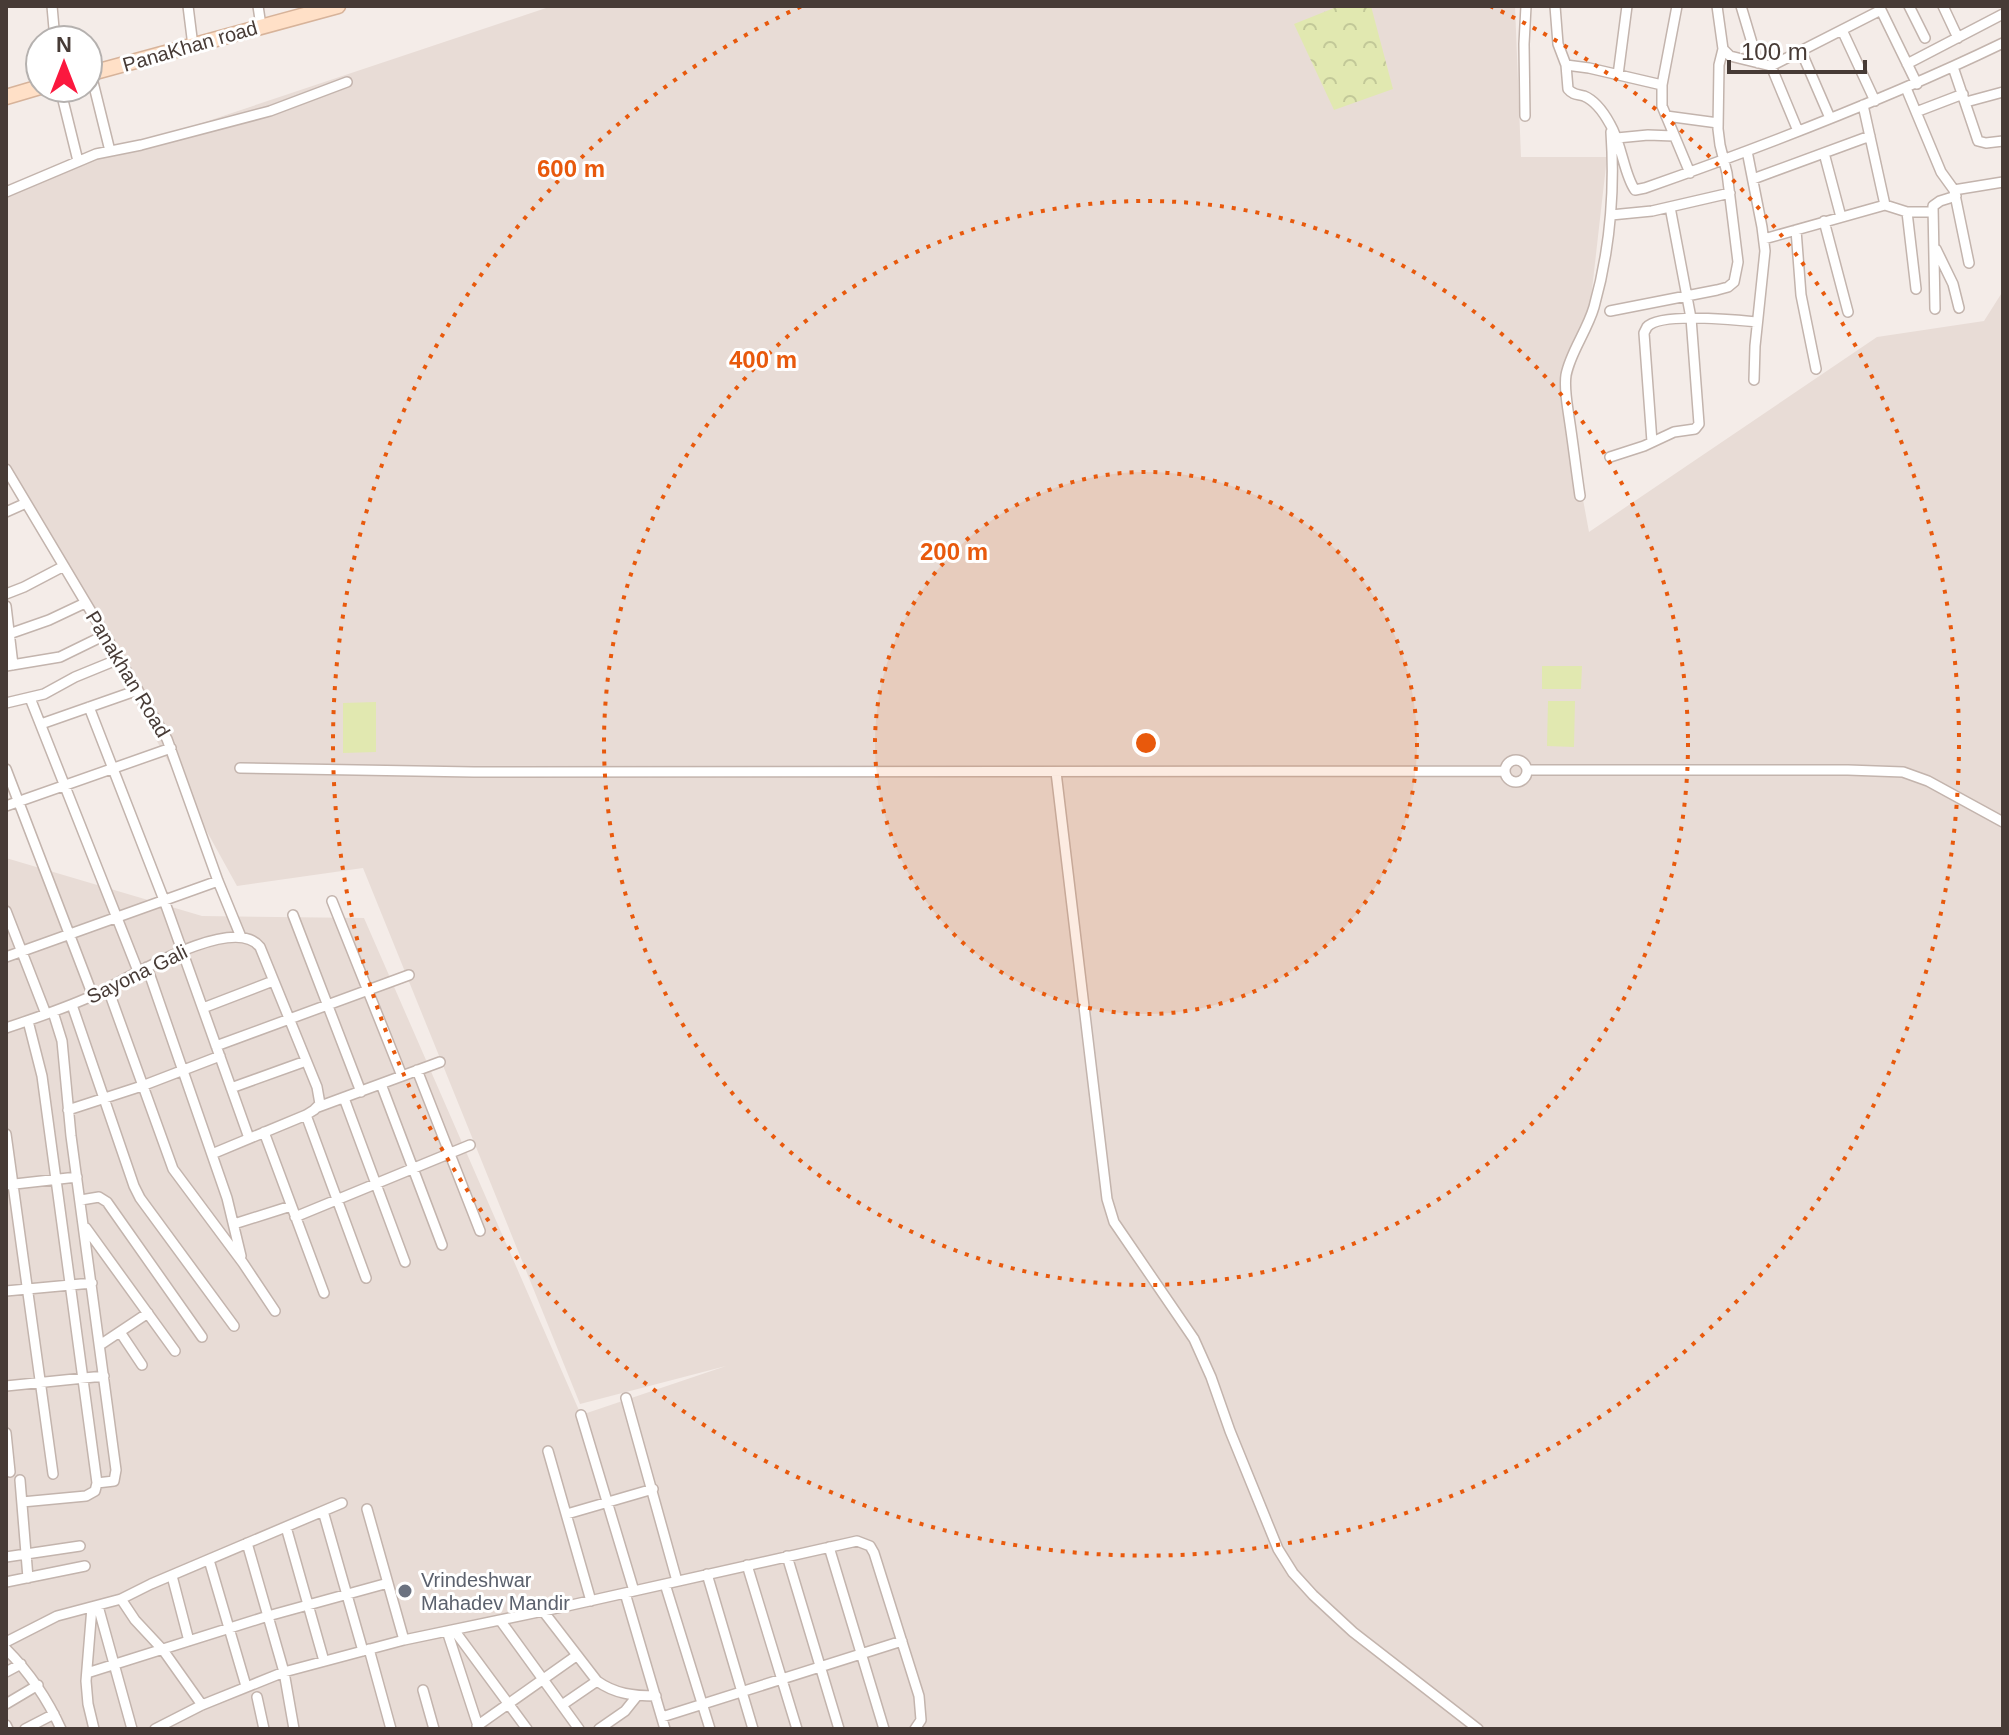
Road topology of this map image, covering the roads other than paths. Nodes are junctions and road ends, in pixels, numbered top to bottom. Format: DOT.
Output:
graph roads {
  1 [pos="188,6"];
  2 [pos="258,6"];
  3 [pos="336,6"];
  4 [pos="1526,6"];
  5 [pos="1555,6"];
  6 [pos="1627,6"];
  7 [pos="1677,6"];
  8 [pos="1717,6"];
  9 [pos="1741,6"];
  10 [pos="1909,6"];
  11 [pos="1947,7"];
  12 [pos="1880,8"];
  13 [pos="2003,14"];
  14 [pos="261,26"];
  15 [pos="1842,30"];
  16 [pos="1925,38"];
  17 [pos="1958,38"];
  18 [pos="2003,43"];
  19 [pos="193,46"];
  20 [pos="1723,49"];
  21 [pos="1801,51"];
  22 [pos="1758,63"];
  23 [pos="1907,64"];
  24 [pos="1566,65"];
  25 [pos="1771,66"];
  26 [pos="1953,67"];
  27 [pos="104,70"];
  28 [pos="1618,75"];
  29 [pos="347,82"];
  30 [pos="1917,84"];
  31 [pos="1662,85"];
  32 [pos="1906,88"];
  33 [pos="2003,92"];
  34 [pos="1964,98"];
  35 [pos="1875,101"];
  36 [pos="64,104"];
  37 [pos="98,104"];
  38 [pos="1863,105"];
  39 [pos="1916,112"];
  40 [pos="1525,116"];
  41 [pos="1666,116"];
  42 [pos="1830,118"];
  43 [pos="1718,123"];
  44 [pos="1611,125"];
  45 [pos="1798,131"];
  46 [pos="1674,136"];
  47 [pos="1870,136"];
  48 [pos="1617,138"];
  49 [pos="2003,141"];
  50 [pos="110,151"];
  51 [pos="1747,151"];
  52 [pos="1824,153"];
  53 [pos="1725,160"];
  54 [pos="78,161"];
  55 [pos="1690,173"];
  56 [pos="1753,179"];
  57 [pos="2003,182"];
  58 [pos="6,192"];
  59 [pos="1730,193"];
  60 [pos="1955,193"];
  61 [pos="1885,205"];
  62 [pos="1670,207"];
  63 [pos="1907,212"];
  64 [pos="1933,212"];
  65 [pos="1611,215"];
  66 [pos="1841,217"];
  67 [pos="1824,221"];
  68 [pos="1796,230"];
  69 [pos="1764,239"];
  70 [pos="1933,243"];
  71 [pos="1969,263"];
  72 [pos="1916,289"];
  73 [pos="1687,297"];
  74 [pos="1959,308"];
  75 [pos="1935,309"];
  76 [pos="1610,311"];
  77 [pos="1848,312"];
  78 [pos="1691,318"];
  79 [pos="1757,322"];
  80 [pos="1816,369"];
  81 [pos="1754,380"];
  82 [pos="1652,442"];
  83 [pos="1610,457"];
  84 [pos="6,469"];
  85 [pos="1580,496"];
  86 [pos="26,503"];
  87 [pos="6,512"];
  88 [pos="64,566"];
  89 [pos="6,594"];
  90 [pos="85,603"];
  91 [pos="6,606"];
  92 [pos="9,634"];
  93 [pos="105,635"];
  94 [pos="119,659"];
  95 [pos="10,665"];
  96 [pos="138,690"];
  97 [pos="30,698"];
  98 [pos="6,703"];
  99 [pos="89,707"];
  100 [pos="41,724"];
  101 [pos="171,748"];
  102 [pos="114,768"];
  103 [pos="240,768"];
  104 [pos="6,769"];
  105 [pos="1527,770"];
  106 [pos="1505,771"];
  107 [pos="1056,772"];
  108 [pos="65,785"];
  109 [pos="19,801"];
  110 [pos="6,806"];
  111 [pos="2003,822"];
  112 [pos="218,881"];
  113 [pos="164,900"];
  114 [pos="332,901"];
  115 [pos="6,911"];
  116 [pos="293,915"];
  117 [pos="116,917"];
  118 [pos="70,934"];
  119 [pos="241,937"];
  120 [pos="182,950"];
  121 [pos="21,952"];
  122 [pos="6,957"];
  123 [pos="142,969"];
  124 [pos="409,975"];
  125 [pos="273,981"];
  126 [pos="108,989"];
  127 [pos="367,991"];
  128 [pos="93,996"];
  129 [pos="72,1005"];
  130 [pos="328,1005"];
  131 [pos="203,1008"];
  132 [pos="50,1013"];
  133 [pos="289,1020"];
  134 [pos="28,1021"];
  135 [pos="6,1028"];
  136 [pos="218,1051"];
  137 [pos="306,1061"];
  138 [pos="440,1062"];
  139 [pos="183,1070"];
  140 [pos="417,1070"];
  141 [pos="402,1076"];
  142 [pos="381,1084"];
  143 [pos="142,1086"];
  144 [pos="231,1088"];
  145 [pos="361,1092"];
  146 [pos="344,1098"];
  147 [pos="104,1099"];
  148 [pos="318,1107"];
  149 [pos="68,1110"];
  150 [pos="306,1115"];
  151 [pos="264,1132"];
  152 [pos="6,1134"];
  153 [pos="249,1138"];
  154 [pos="470,1145"];
  155 [pos="451,1153"];
  156 [pos="212,1154"];
  157 [pos="412,1169"];
  158 [pos="77,1177"];
  159 [pos="56,1179"];
  160 [pos="376,1183"];
  161 [pos="10,1184"];
  162 [pos="337,1199"];
  163 [pos="81,1200"];
  164 [pos="291,1206"];
  165 [pos="295,1217"];
  166 [pos="234,1224"];
  167 [pos="84,1225"];
  168 [pos="480,1231"];
  169 [pos="442,1245"];
  170 [pos="405,1262"];
  171 [pos="243,1263"];
  172 [pos="366,1278"];
  173 [pos="92,1283"];
  174 [pos="71,1284"];
  175 [pos="27,1289"];
  176 [pos="6,1291"];
  177 [pos="324,1293"];
  178 [pos="275,1311"];
  179 [pos="148,1313"];
  180 [pos="234,1326"];
  181 [pos="120,1332"];
  182 [pos="202,1337"];
  183 [pos="100,1345"];
  184 [pos="175,1351"];
  185 [pos="142,1365"];
  186 [pos="104,1376"];
  187 [pos="84,1378"];
  188 [pos="41,1383"];
  189 [pos="6,1386"];
  190 [pos="626,1398"];
  191 [pos="581,1415"];
  192 [pos="6,1433"];
  193 [pos="548,1451"];
  194 [pos="8,1454"];
  195 [pos="10,1472"];
  196 [pos="53,1474"];
  197 [pos="20,1480"];
  198 [pos="97,1483"];
  199 [pos="653,1489"];
  200 [pos="607,1501"];
  201 [pos="22,1502"];
  202 [pos="342,1503"];
  203 [pos="367,1509"];
  204 [pos="323,1511"];
  205 [pos="567,1514"];
  206 [pos="286,1527"];
  207 [pos="247,1543"];
  208 [pos="80,1546"];
  209 [pos="829,1547"];
  210 [pos="25,1554"];
  211 [pos="787,1556"];
  212 [pos="6,1557"];
  213 [pos="209,1560"];
  214 [pos="747,1565"];
  215 [pos="85,1566"];
  216 [pos="707,1574"];
  217 [pos="172,1576"];
  218 [pos="28,1578"];
  219 [pos="677,1581"];
  220 [pos="6,1582"];
  221 [pos="388,1583"];
  222 [pos="665,1584"];
  223 [pos="630,1592"];
  224 [pos="347,1594"];
  225 [pos="121,1599"];
  226 [pos="591,1601"];
  227 [pos="308,1604"];
  228 [pos="95,1606"];
  229 [pos="543,1611"];
  230 [pos="268,1616"];
  231 [pos="500,1620"];
  232 [pos="229,1628"];
  233 [pos="450,1631"];
  234 [pos="404,1640"];
  235 [pos="189,1641"];
  236 [pos="902,1641"];
  237 [pos="6,1642"];
  238 [pos="6,1649"];
  239 [pos="163,1650"];
  240 [pos="366,1650"];
  241 [pos="861,1654"];
  242 [pos="576,1656"];
  243 [pos="324,1661"];
  244 [pos="21,1664"];
  245 [pos="115,1665"];
  246 [pos="821,1667"];
  247 [pos="6,1672"];
  248 [pos="284,1672"];
  249 [pos="87,1673"];
  250 [pos="543,1679"];
  251 [pos="782,1680"];
  252 [pos="597,1681"];
  253 [pos="38,1685"];
  254 [pos="246,1686"];
  255 [pos="423,1690"];
  256 [pos="742,1692"];
  257 [pos="637,1696"];
  258 [pos="656,1696"];
  259 [pos="257,1697"];
  260 [pos="508,1703"];
  261 [pos="702,1703"];
  262 [pos="6,1704"];
  263 [pos="202,1705"];
  264 [pos="562,1705"];
  265 [pos="54,1714"];
  266 [pos="662,1717"];
  267 [pos="478,1728"];
  268 [pos="25,1729"];
  269 [pos="61,1729"];
  270 [pos="94,1729"];
  271 [pos="132,1729"];
  272 [pos="155,1729"];
  273 [pos="264,1729"];
  274 [pos="294,1729"];
  275 [pos="391,1729"];
  276 [pos="434,1729"];
  277 [pos="527,1729"];
  278 [pos="579,1729"];
  279 [pos="599,1729"];
  280 [pos="665,1729"];
  281 [pos="710,1729"];
  282 [pos="753,1729"];
  283 [pos="797,1729"];
  284 [pos="839,1729"];
  285 [pos="884,1729"];
  286 [pos="915,1729"];
  287 [pos="1478,1729"];
  1 -- 19 [label="street"];
  2 -- 14 [label="street"];
  3 -- 14 [label="street, PanaKhan road"];
  4 -- 40 [label="street"];
  5 -- 24 [label="street"];
  6 -- 28 [label="street"];
  7 -- 31 [label="street"];
  8 -- 20 [label="street"];
  9 -- 22 [label="street"];
  10 -- 16 [label="street"];
  11 -- 17 [label="street"];
  12 -- 15 [label="street"];
  12 -- 23 [label="street"];
  13 -- 17 [label="street"];
  14 -- 19 [label="street, PanaKhan road"];
  15 -- 21 [label="street"];
  15 -- 35 [label="street"];
  17 -- 23 [label="street"];
  18 -- 26 [label="street"];
  19 -- 27 [label="street, PanaKhan road"];
  20 -- 22 [label="street"];
  20 -- 43 [label="street"];
  21 -- 25 [label="street"];
  21 -- 42 [label="street"];
  22 -- 25 [label="street"];
  23 -- 30 [label="street"];
  24 -- 28 [label="street"];
  24 -- 44 [label="street"];
  25 -- 45 [label="street"];
  26 -- 30 [label="street"];
  26 -- 34 [label="street"];
  28 -- 31 [label="street"];
  29 -- 50 [label="street"];
  30 -- 32 [label="street"];
  31 -- 41 [label="street"];
  32 -- 35 [label="street"];
  32 -- 39 [label="street"];
  33 -- 34 [label="street"];
  34 -- 39 [label="street"];
  34 -- 49 [label="street"];
  35 -- 38 [label="street"];
  36 -- 54 [label="street"];
  37 -- 50 [label="street"];
  38 -- 42 [label="street"];
  38 -- 47 [label="street"];
  39 -- 60 [label="street"];
  41 -- 43 [label="street"];
  41 -- 46 [label="street"];
  42 -- 45 [label="street"];
  43 -- 53 [label="street"];
  44 -- 48 [label="street"];
  44 -- 65 [label="street"];
  45 -- 51 [label="street"];
  46 -- 48 [label="street"];
  46 -- 55 [label="street"];
  47 -- 52 [label="street"];
  47 -- 61 [label="street"];
  48 -- 55 [label="street"];
  50 -- 54 [label="street"];
  51 -- 53 [label="street"];
  51 -- 56 [label="street"];
  52 -- 56 [label="street"];
  52 -- 66 [label="street"];
  53 -- 55 [label="street"];
  53 -- 59 [label="street"];
  54 -- 58 [label="street"];
  56 -- 69 [label="street"];
  57 -- 60 [label="street"];
  59 -- 62 [label="street"];
  59 -- 73 [label="street"];
  60 -- 64 [label="street"];
  60 -- 71 [label="street"];
  61 -- 63 [label="street"];
  61 -- 66 [label="street"];
  62 -- 65 [label="street"];
  62 -- 73 [label="street"];
  63 -- 64 [label="street"];
  63 -- 72 [label="street"];
  64 -- 70 [label="street"];
  65 -- 85 [label="street"];
  66 -- 67 [label="street"];
  67 -- 68 [label="street"];
  67 -- 77 [label="street"];
  68 -- 69 [label="street"];
  68 -- 80 [label="street"];
  69 -- 79 [label="street"];
  70 -- 74 [label="street"];
  70 -- 75 [label="street"];
  73 -- 76 [label="street"];
  73 -- 78 [label="street"];
  78 -- 79 [label="street"];
  78 -- 82 [label="street"];
  78 -- 82 [label="street"];
  79 -- 81 [label="street"];
  82 -- 83 [label="street"];
  84 -- 86 [label="street, Panakhan Road"];
  86 -- 87 [label="street"];
  86 -- 88 [label="street, Panakhan Road"];
  88 -- 89 [label="street"];
  88 -- 90 [label="street, Panakhan Road"];
  90 -- 92 [label="street"];
  90 -- 93 [label="street, Panakhan Road"];
  91 -- 92 [label="street"];
  92 -- 95 [label="street"];
  93 -- 94 [label="street, Panakhan Road"];
  93 -- 95 [label="street"];
  94 -- 96 [label="street, Panakhan Road"];
  94 -- 97 [label="street"];
  96 -- 99 [label="street"];
  96 -- 101 [label="street, Panakhan Road"];
  97 -- 98 [label="street"];
  97 -- 100 [label="street"];
  99 -- 100 [label="street"];
  99 -- 102 [label="street"];
  100 -- 108 [label="street"];
  101 -- 102 [label="street"];
  101 -- 112 [label="street, Panakhan Road"];
  102 -- 108 [label="street"];
  102 -- 113 [label="street"];
  103 -- 107 [label="street"];
  104 -- 109 [label="street"];
  105 -- 106 [label="street"];
  105 -- 106 [label="street"];
  105 -- 111 [label="street"];
  106 -- 107 [label="street"];
  107 -- 287 [label="street"];
  108 -- 109 [label="street"];
  108 -- 117 [label="street"];
  109 -- 110 [label="street"];
  109 -- 118 [label="street"];
  112 -- 113 [label="street"];
  112 -- 119 [label="street, Panakhan Road"];
  113 -- 117 [label="street"];
  113 -- 120 [label="street"];
  114 -- 127 [label="street"];
  115 -- 121 [label="street"];
  116 -- 130 [label="street"];
  117 -- 118 [label="street"];
  117 -- 123 [label="street"];
  118 -- 121 [label="street"];
  118 -- 128 [label="street"];
  119 -- 120 [label="street, Sayona Gali"];
  119 -- 125 [label="street"];
  120 -- 123 [label="street, Sayona Gali"];
  120 -- 131 [label="street"];
  121 -- 122 [label="street"];
  121 -- 132 [label="street"];
  123 -- 126 [label="street, Sayona Gali"];
  123 -- 139 [label="street"];
  124 -- 127 [label="street"];
  125 -- 131 [label="street"];
  125 -- 133 [label="street"];
  126 -- 128 [label="street, Sayona Gali"];
  126 -- 143 [label="street"];
  127 -- 130 [label="street"];
  127 -- 141 [label="street"];
  128 -- 129 [label="street, Sayona Gali"];
  129 -- 132 [label="street, Sayona Gali"];
  129 -- 147 [label="street"];
  130 -- 133 [label="street"];
  130 -- 145 [label="street"];
  131 -- 136 [label="street"];
  132 -- 134 [label="street, Sayona Gali"];
  132 -- 149 [label="street"];
  133 -- 136 [label="street"];
  133 -- 137 [label="street"];
  134 -- 135 [label="street, Sayona Gali"];
  134 -- 159 [label="street"];
  136 -- 139 [label="street"];
  136 -- 144 [label="street"];
  137 -- 144 [label="street"];
  137 -- 148 [label="street"];
  138 -- 140 [label="street"];
  139 -- 143 [label="street"];
  139 -- 156 [label="street"];
  140 -- 141 [label="street"];
  140 -- 155 [label="street"];
  141 -- 142 [label="street"];
  142 -- 145 [label="street"];
  142 -- 157 [label="street"];
  143 -- 147 [label="street"];
  143 -- 171 [label="street"];
  144 -- 153 [label="street"];
  145 -- 146 [label="street"];
  146 -- 148 [label="street"];
  146 -- 160 [label="street"];
  147 -- 149 [label="street"];
  147 -- 180 [label="street"];
  148 -- 150 [label="street"];
  149 -- 158 [label="street"];
  150 -- 151 [label="street"];
  150 -- 162 [label="street"];
  151 -- 153 [label="street"];
  151 -- 164 [label="street"];
  152 -- 161 [label="street"];
  153 -- 156 [label="street"];
  154 -- 155 [label="street"];
  155 -- 157 [label="street"];
  155 -- 168 [label="street"];
  156 -- 166 [label="street"];
  157 -- 160 [label="street"];
  157 -- 169 [label="street"];
  158 -- 159 [label="street"];
  158 -- 163 [label="street"];
  159 -- 161 [label="street"];
  159 -- 174 [label="street"];
  160 -- 162 [label="street"];
  160 -- 170 [label="street"];
  161 -- 175 [label="street"];
  162 -- 165 [label="street"];
  162 -- 172 [label="street"];
  163 -- 167 [label="street"];
  163 -- 182 [label="street"];
  164 -- 165 [label="street"];
  164 -- 166 [label="street"];
  165 -- 177 [label="street"];
  166 -- 171 [label="street"];
  167 -- 173 [label="street"];
  167 -- 179 [label="street"];
  171 -- 178 [label="street"];
  173 -- 174 [label="street"];
  173 -- 183 [label="street"];
  174 -- 175 [label="street"];
  174 -- 187 [label="street"];
  175 -- 176 [label="street"];
  175 -- 188 [label="street"];
  179 -- 181 [label="street"];
  179 -- 184 [label="street"];
  181 -- 183 [label="street"];
  181 -- 185 [label="street"];
  183 -- 186 [label="street"];
  186 -- 187 [label="street"];
  186 -- 198 [label="street"];
  187 -- 188 [label="street"];
  187 -- 198 [label="street"];
  188 -- 189 [label="street"];
  188 -- 196 [label="street"];
  190 -- 199 [label="street"];
  191 -- 200 [label="street"];
  192 -- 194 [label="street"];
  193 -- 205 [label="street"];
  194 -- 195 [label="street"];
  197 -- 201 [label="street"];
  198 -- 201 [label="street"];
  199 -- 200 [label="street"];
  199 -- 219 [label="street"];
  200 -- 205 [label="street"];
  200 -- 223 [label="street"];
  201 -- 210 [label="street"];
  202 -- 204 [label="street"];
  203 -- 221 [label="street"];
  204 -- 206 [label="street"];
  204 -- 224 [label="street"];
  205 -- 226 [label="street"];
  206 -- 207 [label="street"];
  206 -- 227 [label="street"];
  207 -- 213 [label="street"];
  207 -- 230 [label="street"];
  208 -- 210 [label="street"];
  209 -- 211 [label="street"];
  209 -- 236 [label="street"];
  209 -- 241 [label="street"];
  210 -- 212 [label="street"];
  210 -- 218 [label="street"];
  211 -- 214 [label="street"];
  211 -- 246 [label="street"];
  213 -- 217 [label="street"];
  213 -- 232 [label="street"];
  214 -- 216 [label="street"];
  214 -- 251 [label="street"];
  215 -- 218 [label="street"];
  216 -- 219 [label="street"];
  216 -- 256 [label="street"];
  217 -- 225 [label="street"];
  217 -- 235 [label="street"];
  218 -- 220 [label="street"];
  219 -- 222 [label="street"];
  221 -- 224 [label="street"];
  221 -- 234 [label="street"];
  222 -- 223 [label="street"];
  222 -- 261 [label="street"];
  223 -- 226 [label="street"];
  223 -- 258 [label="street"];
  224 -- 227 [label="street"];
  224 -- 240 [label="street"];
  225 -- 228 [label="street"];
  225 -- 239 [label="street"];
  226 -- 229 [label="street"];
  227 -- 230 [label="street"];
  227 -- 243 [label="street"];
  228 -- 237 [label="street"];
  228 -- 245 [label="street"];
  228 -- 249 [label="street"];
  229 -- 231 [label="street"];
  229 -- 242 [label="street"];
  230 -- 232 [label="street"];
  230 -- 248 [label="street"];
  231 -- 233 [label="street"];
  231 -- 250 [label="street"];
  232 -- 235 [label="street"];
  232 -- 254 [label="street"];
  233 -- 234 [label="street"];
  233 -- 260 [label="street"];
  233 -- 267 [label="street"];
  234 -- 240 [label="street"];
  235 -- 239 [label="street"];
  236 -- 241 [label="street"];
  236 -- 286 [label="street"];
  238 -- 244 [label="street"];
  239 -- 245 [label="street"];
  239 -- 263 [label="street"];
  240 -- 243 [label="street"];
  240 -- 275 [label="street"];
  241 -- 246 [label="street"];
  241 -- 285 [label="street"];
  242 -- 250 [label="street"];
  242 -- 252 [label="street"];
  243 -- 248 [label="street"];
  244 -- 247 [label="street"];
  244 -- 253 [label="street"];
  245 -- 249 [label="street"];
  245 -- 271 [label="street"];
  246 -- 251 [label="street"];
  246 -- 284 [label="street"];
  248 -- 254 [label="street"];
  248 -- 274 [label="street"];
  249 -- 270 [label="street"];
  250 -- 260 [label="street"];
  250 -- 264 [label="street"];
  251 -- 256 [label="street"];
  251 -- 283 [label="street"];
  252 -- 257 [label="street"];
  252 -- 264 [label="street"];
  253 -- 262 [label="street"];
  253 -- 265 [label="street"];
  254 -- 263 [label="street"];
  255 -- 276 [label="street"];
  256 -- 261 [label="street"];
  256 -- 282 [label="street"];
  257 -- 258 [label="street"];
  257 -- 279 [label="street"];
  258 -- 266 [label="street"];
  259 -- 273 [label="street"];
  260 -- 267 [label="street"];
  260 -- 277 [label="street"];
  261 -- 266 [label="street"];
  261 -- 281 [label="street"];
  263 -- 272 [label="street"];
  264 -- 278 [label="street"];
  265 -- 268 [label="street"];
  265 -- 269 [label="street"];
  266 -- 280 [label="street"];
}
